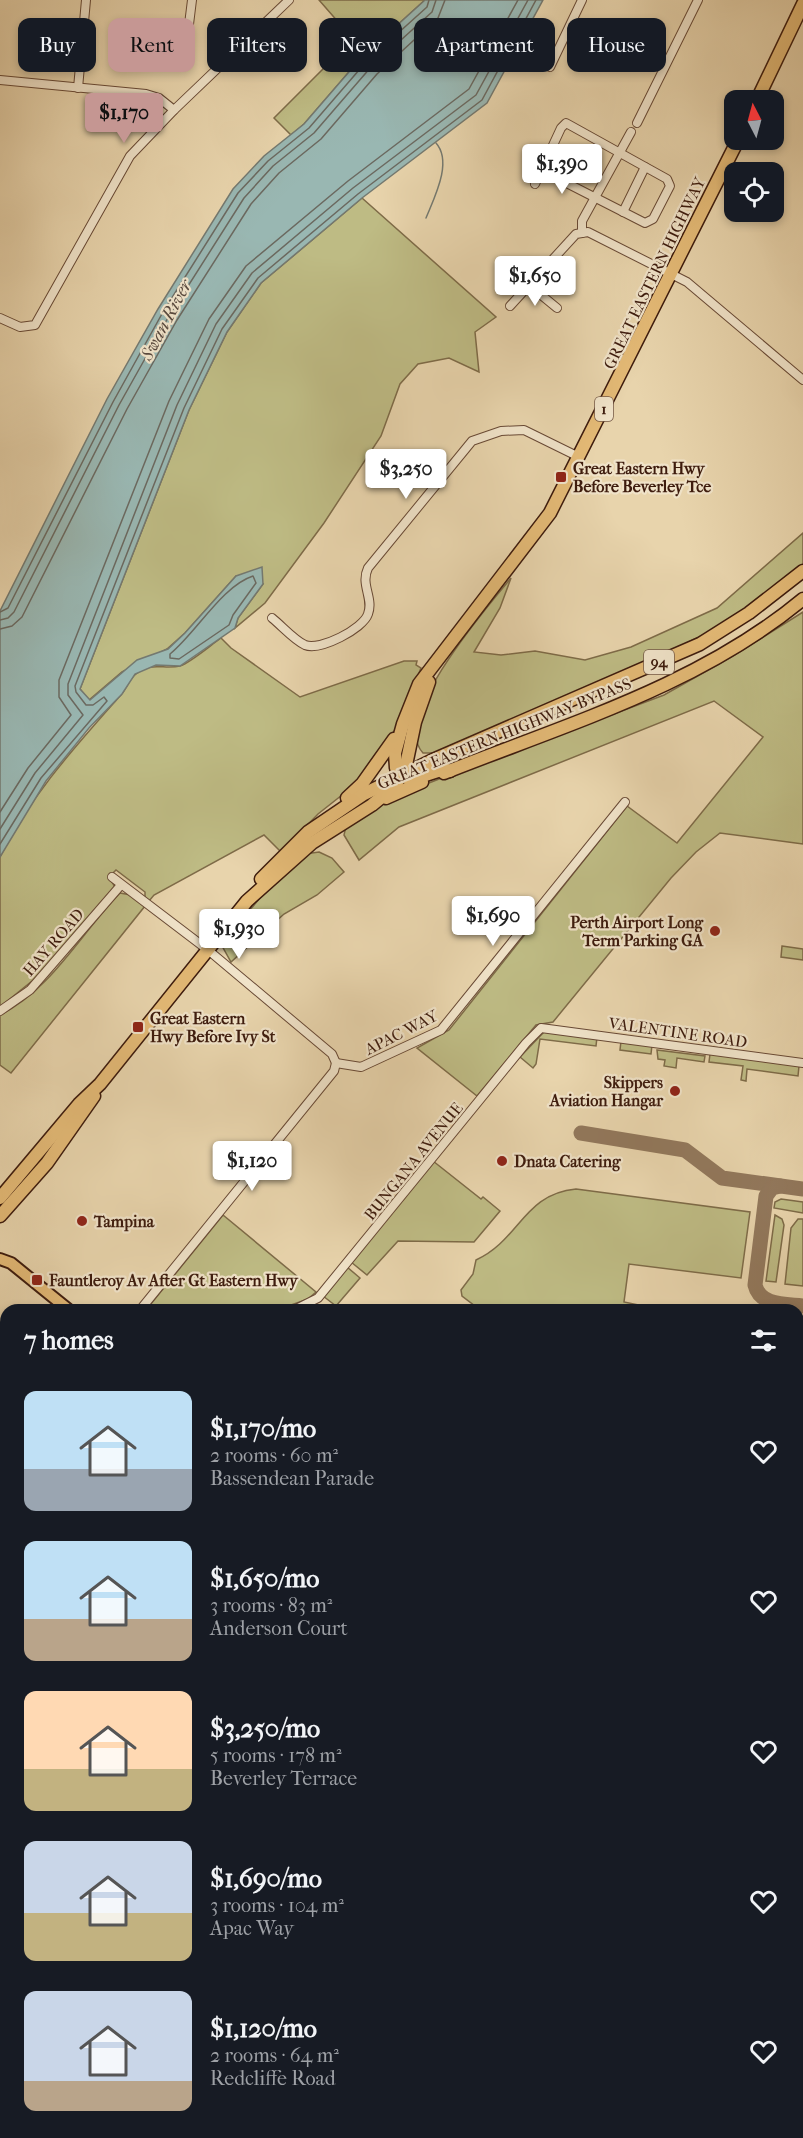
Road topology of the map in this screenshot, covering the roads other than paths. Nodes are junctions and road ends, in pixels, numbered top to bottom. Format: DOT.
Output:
graph roads {
  1 [pos="86,0"];
  2 [pos="192,0"];
  3 [pos="289,0"];
  4 [pos="582,0"];
  5 [pos="698,0"];
  6 [pos="803,4"];
  7 [pos="190,18"];
  8 [pos="555,57"];
  9 [pos="0,80"];
  10 [pos="78,88"];
  11 [pos="762,90"];
  12 [pos="174,110"];
  13 [pos="637,123"];
  14 [pos="631,132"];
  15 [pos="733,150"];
  16 [pos="619,152"];
  17 [pos="645,167"];
  18 [pos="541,170"];
  19 [pos="535,184"];
  20 [pos="594,197"];
  21 [pos="623,212"];
  22 [pos="582,233"];
  23 [pos="671,274"];
  24 [pos="529,285"];
  25 [pos="510,306"];
  26 [pos="557,308"];
  27 [pos="0,318"];
  28 [pos="803,380"];
  29 [pos="579,456"];
  30 [pos="803,571"];
  31 [pos="803,599"];
  32 [pos="273,618"];
  33 [pos="439,659"];
  34 [pos="403,724"];
  35 [pos="410,745"];
  36 [pos="432,760"];
  37 [pos="450,771"];
  38 [pos="402,774"];
  39 [pos="625,802"];
  40 [pos="372,805"];
  41 [pos="322,821"];
  42 [pos="112,877"];
  43 [pos="121,885"];
  44 [pos="247,901"];
  45 [pos="208,950"];
  46 [pos="0,1011"];
  47 [pos="550,1028"];
  48 [pos="336,1063"];
  49 [pos="803,1064"];
  50 [pos="100,1084"];
  51 [pos="0,1198"];
  52 [pos="0,1216"];
  53 [pos="0,1250"];
  54 [pos="5,1261"];
  55 [pos="61,1304"];
  56 [pos="145,1304"];
  57 [pos="306,1304"];
  1 -- 10 [label="street"];
  2 -- 7 [label="street"];
  3 -- 12 [label="street"];
  4 -- 8 [label="street"];
  5 -- 13 [label="street"];
  6 -- 11 [label="highway"];
  9 -- 10 [label="street"];
  10 -- 12 [label="street"];
  12 -- 27 [label="street"];
  14 -- 16 [label="street"];
  15 -- 23 [label="highway, GREAT EASTERN HIGHWAY / 1"];
  16 -- 17 [label="street"];
  16 -- 18 [label="street"];
  16 -- 20 [label="street"];
  17 -- 21 [label="street"];
  17 -- 21 [label="street"];
  18 -- 19 [label="street"];
  18 -- 20 [label="street"];
  20 -- 21 [label="street"];
  20 -- 22 [label="street"];
  22 -- 23 [label="street"];
  22 -- 24 [label="street"];
  23 -- 28 [label="street"];
  23 -- 29 [label="highway, GREAT EASTERN HIGHWAY / 1"];
  24 -- 25 [label="street"];
  24 -- 26 [label="street"];
  29 -- 32 [label="street"];
  29 -- 33 [label="highway, GREAT EASTERN HIGHWAY / 1"];
  30 -- 36 [label="highway, GREAT EASTERN HIGHWAY BYPASS / 94"];
  31 -- 37 [label="highway, GREAT EASTERN HIGHWAY BYPASS / 94"];
  33 -- 34 [label="highway, GREAT EASTERN HIGHWAY / 1"];
  33 -- 35 [label="highway, GREAT EASTERN HIGHWAY / 1"];
  34 -- 38 [label="highway, GREAT EASTERN HIGHWAY"];
  34 -- 41 [label="highway, 1"];
  35 -- 36 [label="highway"];
  35 -- 38 [label="highway, GREAT EASTERN HIGHWAY / 1"];
  36 -- 38 [label="highway, GREAT EASTERN HIGHWAY BYPASS / 94"];
  37 -- 38 [label="highway, GREAT EASTERN HIGHWAY"];
  37 -- 40 [label="highway, GREAT EASTERN HIGHWAY BYPASS / 94"];
  38 -- 40 [label="highway, GREAT EASTERN HIGHWAY / 1"];
  38 -- 41 [label="highway, GREAT EASTERN HIGHWAY / 94"];
  39 -- 48 [label="street, APAC WAY"];
  40 -- 44 [label="highway, GREAT EASTERN HIGHWAY / 94"];
  41 -- 44 [label="highway, GREAT EASTERN HIGHWAY / 94"];
  42 -- 43 [label="street"];
  43 -- 45 [label="street"];
  43 -- 46 [label="street, HAY ROAD"];
  44 -- 45 [label="highway, GREAT EASTERN HIGHWAY / 94"];
  45 -- 48 [label="street"];
  45 -- 50 [label="highway, GREAT EASTERN HIGHWAY / 94"];
  47 -- 49 [label="street, VALENTINE ROAD"];
  47 -- 57 [label="street, BUNGANA AVENUE"];
  48 -- 56 [label="street"];
  50 -- 51 [label="highway, GREAT EASTERN HIGHWAY / 94"];
  50 -- 52 [label="highway, GREAT EASTERN HIGHWAY / 94"];
  53 -- 54 [label="main road"];
  54 -- 55 [label="main road"];
}
